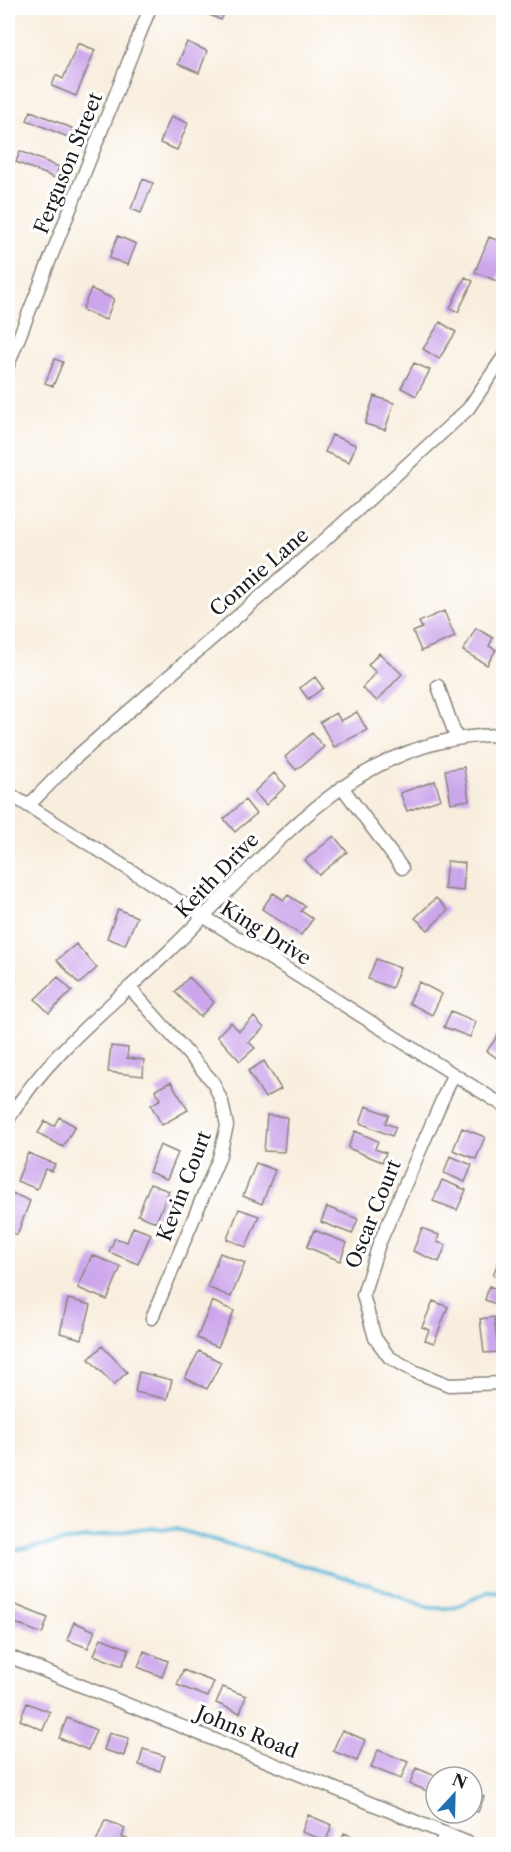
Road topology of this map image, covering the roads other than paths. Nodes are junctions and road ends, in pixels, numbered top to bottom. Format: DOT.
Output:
graph roads {
  1 [pos="150,8"];
  2 [pos="504,356"];
  3 [pos="8,365"];
  4 [pos="438,686"];
  5 [pos="504,735"];
  6 [pos="456,737"];
  7 [pos="342,787"];
  8 [pos="8,793"];
  9 [pos="28,806"];
  10 [pos="402,868"];
  11 [pos="205,917"];
  12 [pos="130,988"];
  13 [pos="453,1074"];
  14 [pos="504,1106"];
  15 [pos="8,1120"];
  16 [pos="152,1318"];
  17 [pos="504,1383"];
  18 [pos="8,1656"];
  19 [pos="443,1839"];
  20 [pos="471,1845"];
  1 -- 3 [label="street, Ferguson Street"];
  2 -- 9 [label="street, Connie Lane"];
  4 -- 6 [label="street"];
  5 -- 6 [label="street, Keith Drive"];
  6 -- 7 [label="street, Keith Drive"];
  7 -- 10 [label="street"];
  7 -- 11 [label="street, Keith Drive"];
  8 -- 9 [label="street, King Drive"];
  9 -- 11 [label="street, King Drive"];
  11 -- 12 [label="street, Keith Drive"];
  11 -- 13 [label="street, King Drive"];
  12 -- 15 [label="street, Keith Drive"];
  12 -- 16 [label="street, Kevin Court"];
  13 -- 14 [label="street, King Drive"];
  13 -- 17 [label="street, Oscar Court"];
  18 -- 19 [label="street, Johns Road"];
  19 -- 20 [label="street, Johns Road"];
}
